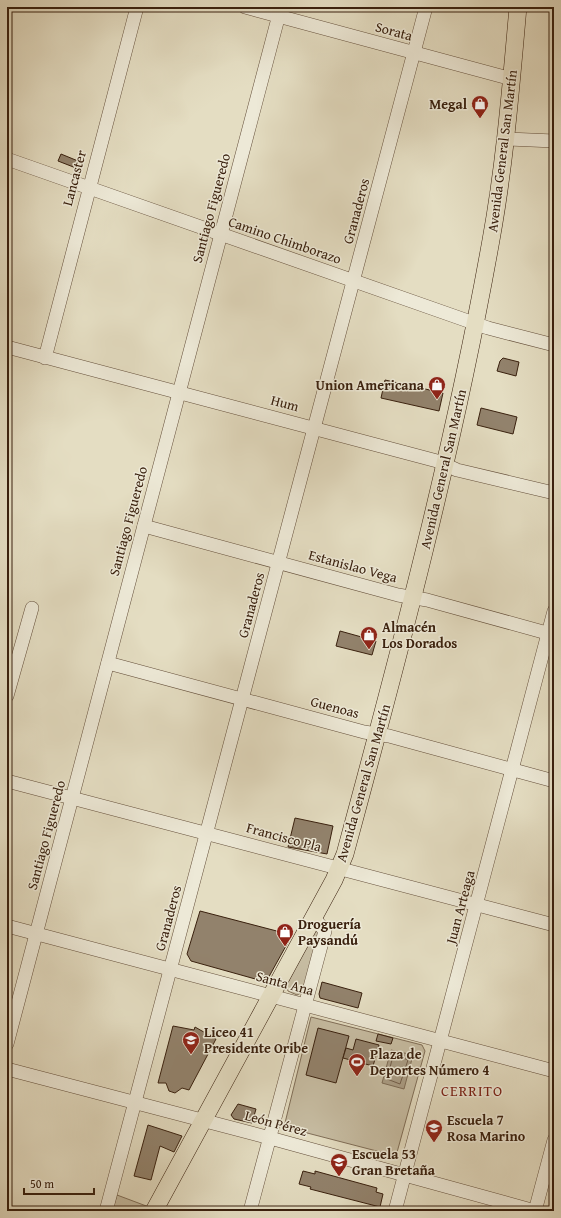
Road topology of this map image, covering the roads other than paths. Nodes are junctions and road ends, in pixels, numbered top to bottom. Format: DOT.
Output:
graph roads {
  1 [pos="136,7"];
  2 [pos="245,7"];
  3 [pos="426,7"];
  4 [pos="518,7"];
  5 [pos="280,12"];
  6 [pos="414,52"];
  7 [pos="512,79"];
  8 [pos="506,139"];
  9 [pos="554,141"];
  10 [pos="7,159"];
  11 [pos="88,187"];
  12 [pos="221,234"];
  13 [pos="354,281"];
  14 [pos="475,323"];
  15 [pos="554,345"];
  16 [pos="7,347"];
  17 [pos="45,358"];
  18 [pos="179,392"];
  19 [pos="315,428"];
  20 [pos="446,465"];
  21 [pos="554,493"];
  22 [pos="144,526"];
  23 [pos="279,562"];
  24 [pos="413,598"];
  25 [pos="32,608"];
  26 [pos="554,611"];
  27 [pos="551,634"];
  28 [pos="108,663"];
  29 [pos="10,673"];
  30 [pos="7,696"];
  31 [pos="243,698"];
  32 [pos="377,734"];
  33 [pos="513,770"];
  34 [pos="7,781"];
  35 [pos="554,781"];
  36 [pos="72,798"];
  37 [pos="207,834"];
  38 [pos="339,868"];
  39 [pos="477,904"];
  40 [pos="314,918"];
  41 [pos="554,925"];
  42 [pos="7,926"];
  43 [pos="36,933"];
  44 [pos="171,969"];
  45 [pos="271,995"];
  46 [pos="306,1005"];
  47 [pos="441,1040"];
  48 [pos="7,1044"];
  49 [pos="7,1069"];
  50 [pos="554,1071"];
  51 [pos="135,1104"];
  52 [pos="203,1120"];
  53 [pos="270,1138"];
  54 [pos="554,1140"];
  55 [pos="405,1175"];
  56 [pos="106,1211"];
  57 [pos="154,1211"];
  58 [pos="250,1211"];
  59 [pos="396,1211"];
  60 [pos="535,1211"];
  1 -- 11 [label="street, Lancaster"];
  2 -- 5 [label="street, Sorata"];
  3 -- 6 [label="street, Granaderos"];
  4 -- 7 [label="main road, Avenida General San Martín"];
  5 -- 6 [label="street, Sorata"];
  5 -- 12 [label="street, Santiago Figueredo"];
  6 -- 7 [label="street, Sorata"];
  6 -- 13 [label="street, Granaderos"];
  7 -- 8 [label="main road, Avenida General San Martín"];
  8 -- 9 [label="street"];
  8 -- 14 [label="main road, Avenida General San Martín"];
  10 -- 11 [label="street, Camino Chimborazo"];
  11 -- 12 [label="street, Camino Chimborazo"];
  11 -- 17 [label="street, Lancaster"];
  12 -- 13 [label="street, Camino Chimborazo"];
  12 -- 18 [label="street, Santiago Figueredo"];
  13 -- 14 [label="street, Camino Chimborazo"];
  13 -- 19 [label="street, Granaderos"];
  14 -- 15 [label="street, Camino Chimborazo"];
  14 -- 20 [label="main road, Avenida General San Martín"];
  16 -- 17 [label="street, Hum"];
  17 -- 18 [label="street, Hum"];
  18 -- 19 [label="street, Hum"];
  18 -- 22 [label="street, Santiago Figueredo"];
  19 -- 20 [label="street, Hum"];
  19 -- 23 [label="street, Granaderos"];
  20 -- 21 [label="street, Hum"];
  20 -- 24 [label="main road, Avenida General San Martín"];
  22 -- 23 [label="street, Estanislao Vega"];
  22 -- 28 [label="street, Santiago Figueredo"];
  23 -- 24 [label="street, Estanislao Vega"];
  23 -- 31 [label="street, Granaderos"];
  24 -- 27 [label="street, Estanislao Vega"];
  24 -- 32 [label="main road, Avenida General San Martín"];
  25 -- 29 [label="street"];
  26 -- 27 [label="street, Juan Arteaga"];
  27 -- 33 [label="street, Juan Arteaga"];
  28 -- 31 [label="street, Guenoas"];
  28 -- 36 [label="street, Santiago Figueredo"];
  29 -- 30 [label="street"];
  31 -- 32 [label="street, Guenoas"];
  31 -- 37 [label="street, Granaderos"];
  32 -- 33 [label="street, Guenoas"];
  32 -- 38 [label="main road, Avenida General San Martín"];
  33 -- 35 [label="street, Guenoas"];
  33 -- 39 [label="street, Juan Arteaga"];
  34 -- 36 [label="street, Francisco Pla"];
  36 -- 37 [label="street, Francisco Pla"];
  36 -- 43 [label="street, Santiago Figueredo"];
  37 -- 38 [label="street, Francisco Pla"];
  37 -- 44 [label="street, Granaderos"];
  38 -- 39 [label="street, Francisco Pla"];
  38 -- 40 [label="main road, Avenida General San Martín"];
  39 -- 41 [label="street, Francisco Pla"];
  39 -- 47 [label="street, Juan Arteaga"];
  40 -- 45 [label="main road, Avenida General San Martín"];
  40 -- 46 [label="street"];
  42 -- 43 [label="street, Santa Ana"];
  43 -- 44 [label="street, Santa Ana"];
  43 -- 48 [label="street, Santiago Figueredo"];
  44 -- 45 [label="street, Santa Ana"];
  44 -- 51 [label="street, Granaderos"];
  45 -- 46 [label="street, Santa Ana"];
  45 -- 52 [label="main road, Avenida General San Martín"];
  46 -- 47 [label="street, Santa Ana"];
  46 -- 53 [label="street"];
  47 -- 50 [label="street, Santa Ana"];
  47 -- 55 [label="street, Juan Arteaga"];
  49 -- 51 [label="street, León Pérez"];
  51 -- 52 [label="street, León Pérez"];
  51 -- 56 [label="street, Granaderos"];
  52 -- 53 [label="street, León Pérez"];
  52 -- 57 [label="main road, Avenida General San Martín"];
  53 -- 55 [label="street, León Pérez"];
  53 -- 58 [label="street"];
  54 -- 60 [label="street"];
  55 -- 59 [label="street, Juan Arteaga"];
  55 -- 60 [label="street, León Pérez"];
}
